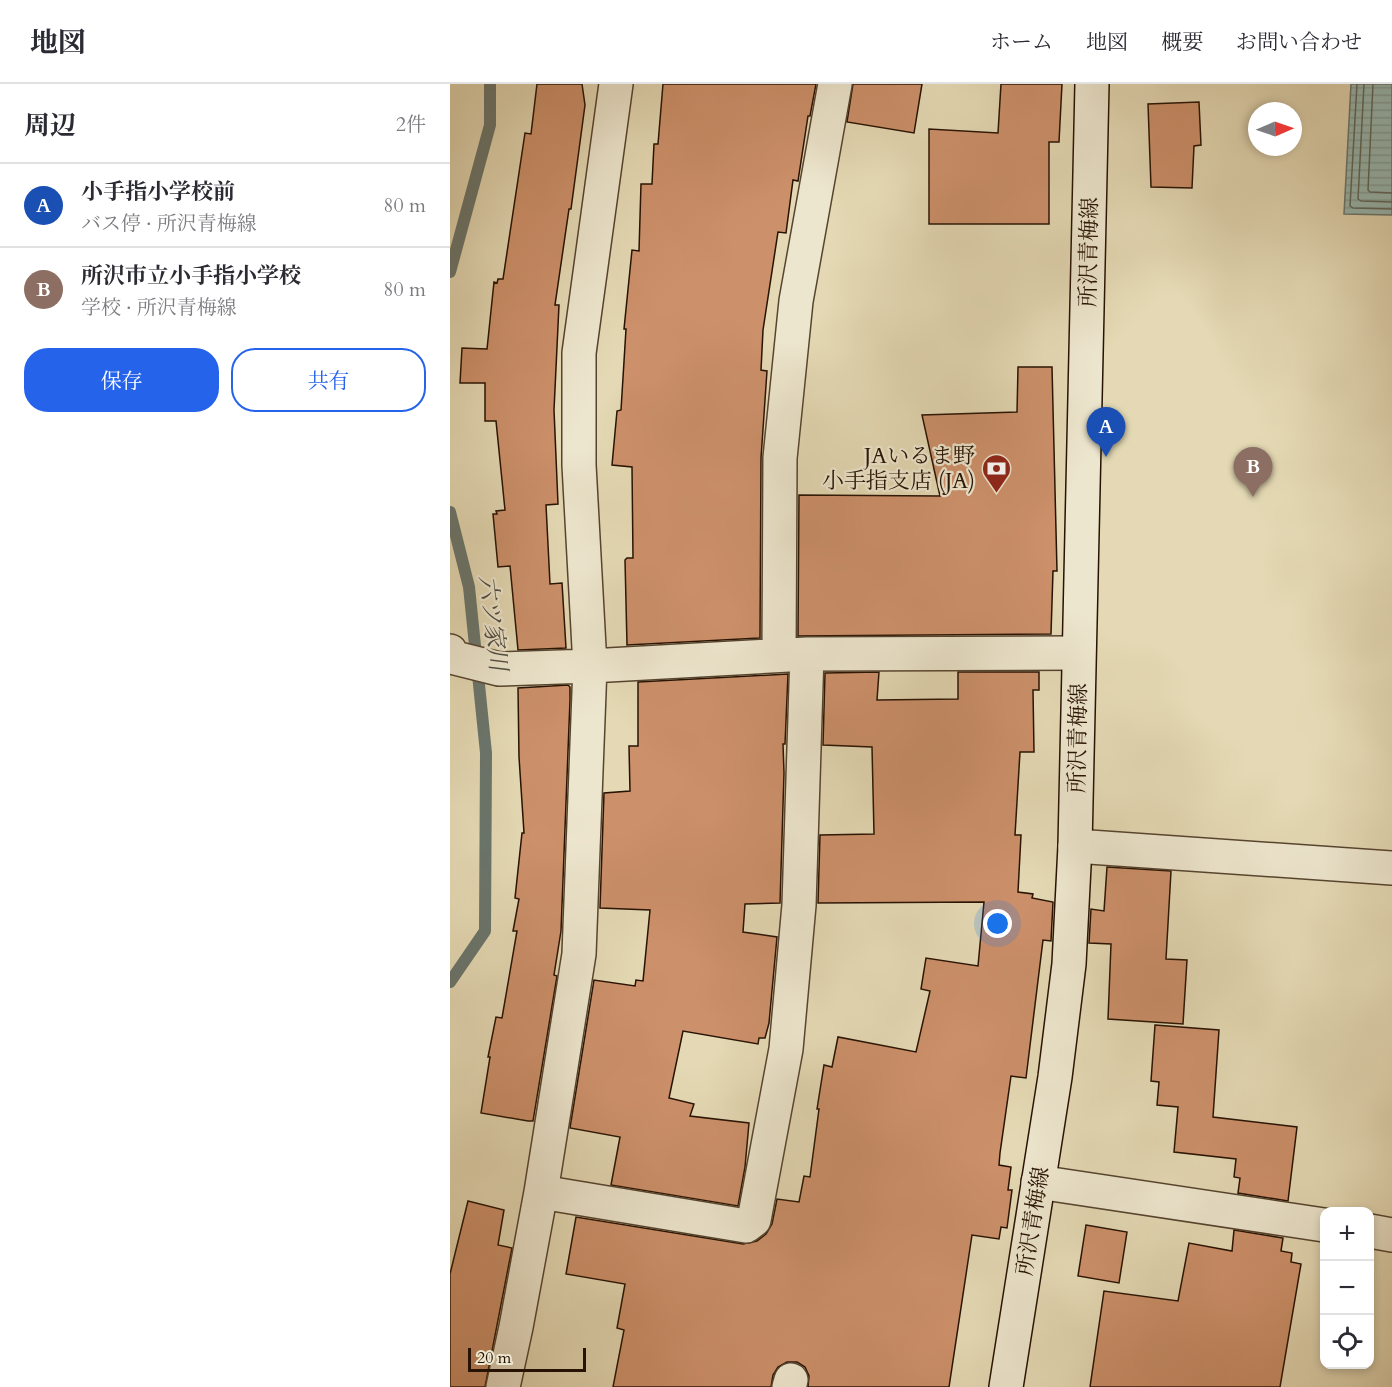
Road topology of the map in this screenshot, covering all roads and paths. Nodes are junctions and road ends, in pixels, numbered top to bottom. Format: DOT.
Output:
graph roads {
  1 [pos="616,84"];
  2 [pos="835,84"];
  3 [pos="1092,84"];
  4 [pos="1078,653"];
  5 [pos="451,654"];
  6 [pos="793,655"];
  7 [pos="590,666"];
  8 [pos="1074,846"];
  9 [pos="1392,868"];
  10 [pos="1038,1182"];
  11 [pos="541,1192"];
  12 [pos="1320,1224"];
  13 [pos="1374,1232"];
  14 [pos="1392,1235"];
  15 [pos="503,1387"];
  16 [pos="1006,1387"];
  1 -- 7 [label="street"];
  2 -- 6 [label="street"];
  3 -- 4 [label="street, 所沢青梅線"];
  4 -- 6 [label="street"];
  4 -- 8 [label="street, 所沢青梅線"];
  5 -- 7 [label="street"];
  6 -- 7 [label="street"];
  6 -- 11 [label="street"];
  7 -- 11 [label="street"];
  8 -- 9 [label="street"];
  8 -- 10 [label="street, 所沢青梅線"];
  10 -- 12 [label="street"];
  10 -- 16 [label="street, 所沢青梅線"];
  11 -- 15 [label="street"];
  13 -- 14 [label="street"];
}
